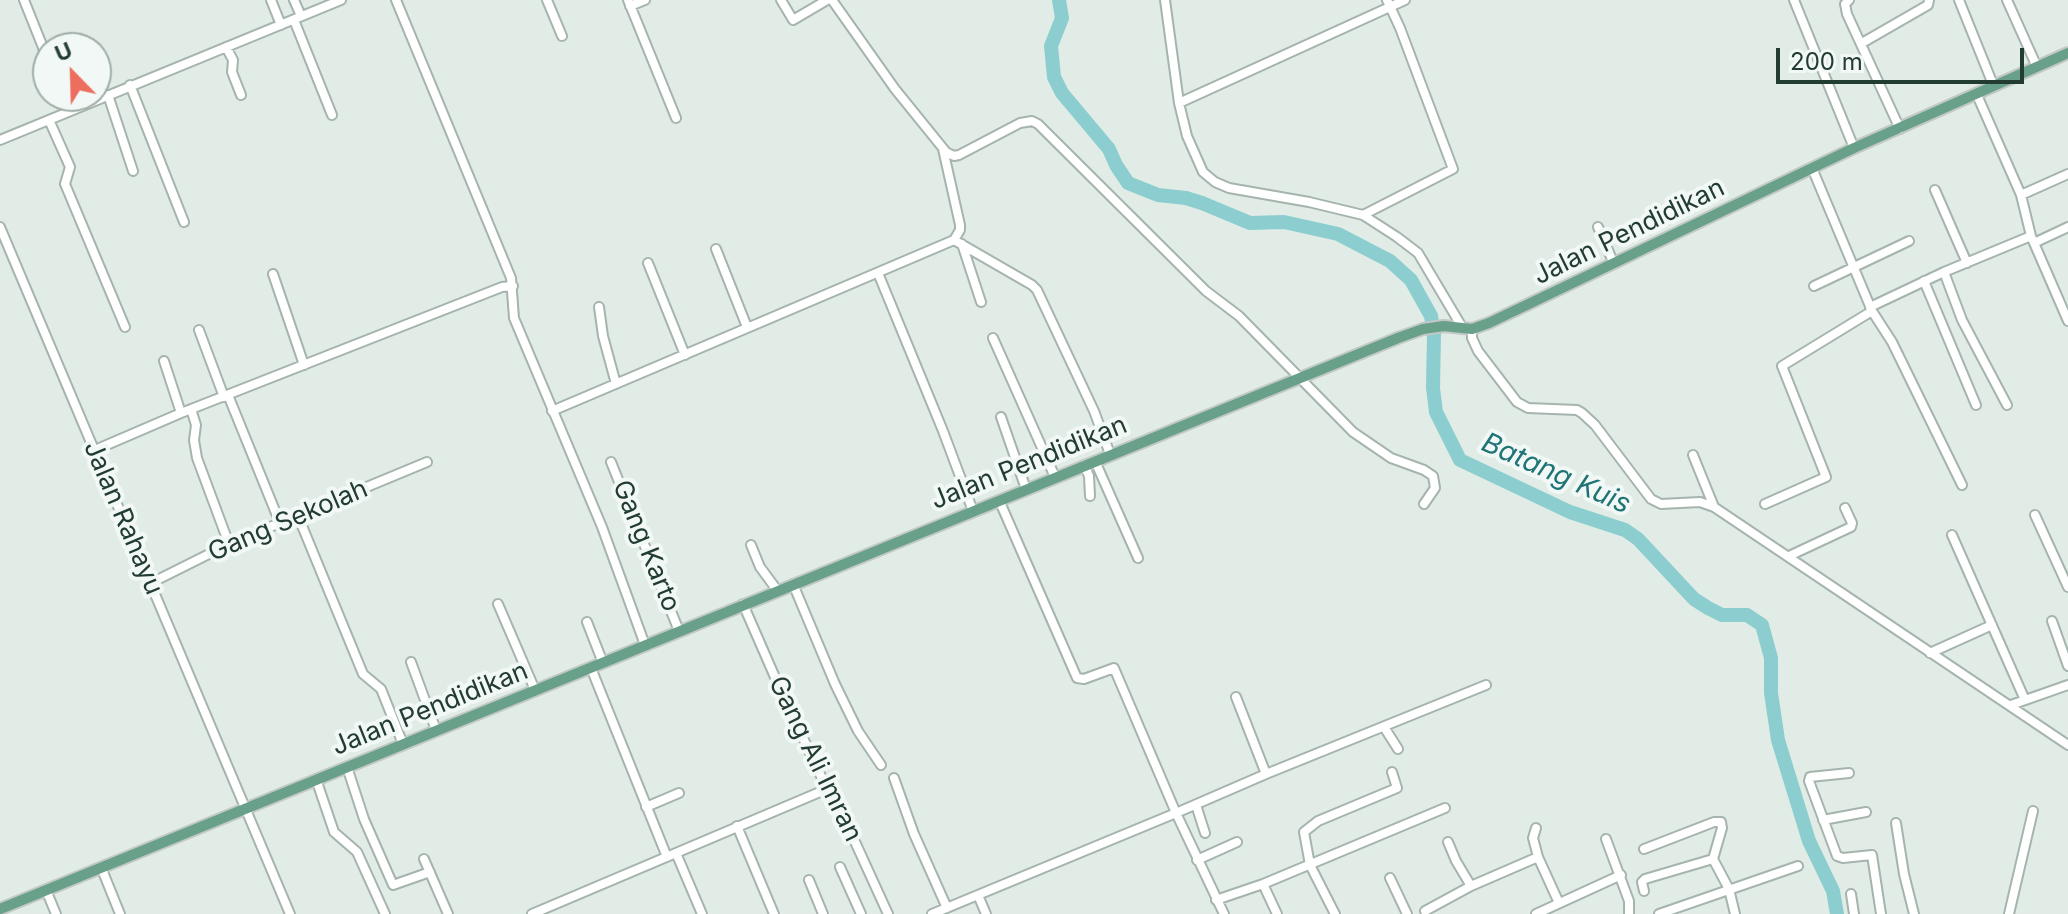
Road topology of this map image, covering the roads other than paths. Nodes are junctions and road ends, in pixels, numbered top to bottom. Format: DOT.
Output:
graph roads {
  1 [pos="24,0"];
  2 [pos="271,0"];
  3 [pos="294,0"];
  4 [pos="341,0"];
  5 [pos="396,0"];
  6 [pos="547,0"];
  7 [pos="645,0"];
  8 [pos="781,0"];
  9 [pos="830,0"];
  10 [pos="1165,0"];
  11 [pos="1405,0"];
  12 [pos="1794,0"];
  13 [pos="1849,0"];
  14 [pos="1929,0"];
  15 [pos="1959,0"];
  16 [pos="2007,0"];
  17 [pos="629,3"];
  18 [pos="1389,3"];
  19 [pos="298,18"];
  20 [pos="281,25"];
  21 [pos="37,32"];
  22 [pos="562,36"];
  23 [pos="1862,43"];
  24 [pos="226,47"];
  25 [pos="2068,53"];
  26 [pos="2037,67"];
  27 [pos="130,85"];
  28 [pos="1994,87"];
  29 [pos="112,93"];
  30 [pos="241,95"];
  31 [pos="1977,95"];
  32 [pos="1179,103"];
  33 [pos="112,107"];
  34 [pos="68,112"];
  35 [pos="332,115"];
  36 [pos="676,118"];
  37 [pos="49,120"];
  38 [pos="1900,129"];
  39 [pos="0,140"];
  40 [pos="942,148"];
  41 [pos="1854,148"];
  42 [pos="1812,168"];
  43 [pos="133,171"];
  44 [pos="2068,174"];
  45 [pos="1935,190"];
  46 [pos="2021,195"];
  47 [pos="1363,215"];
  48 [pos="184,222"];
  49 [pos="0,227"];
  50 [pos="1598,227"];
  51 [pos="2068,227"];
  52 [pos="958,238"];
  53 [pos="2033,239"];
  54 [pos="1909,241"];
  55 [pos="716,249"];
  56 [pos="648,263"];
  57 [pos="1967,263"];
  58 [pos="1614,264"];
  59 [pos="1853,265"];
  60 [pos="1944,272"];
  61 [pos="878,273"];
  62 [pos="273,274"];
  63 [pos="1924,281"];
  64 [pos="513,286"];
  65 [pos="1814,286"];
  66 [pos="981,302"];
  67 [pos="599,307"];
  68 [pos="1871,309"];
  69 [pos="2068,321"];
  70 [pos="125,327"];
  71 [pos="747,327"];
  72 [pos="1467,328"];
  73 [pos="199,330"];
  74 [pos="993,338"];
  75 [pos="685,355"];
  76 [pos="164,361"];
  77 [pos="304,365"];
  78 [pos="1299,379"];
  79 [pos="616,384"];
  80 [pos="226,396"];
  81 [pos="1976,405"];
  82 [pos="2007,405"];
  83 [pos="191,409"];
  84 [pos="552,411"];
  85 [pos="181,413"];
  86 [pos="1001,417"];
  87 [pos="95,450"];
  88 [pos="1110,454"];
  89 [pos="1693,455"];
  90 [pos="427,462"];
  91 [pos="611,462"];
  92 [pos="1092,468"];
  93 [pos="1055,477"];
  94 [pos="1962,485"];
  95 [pos="1026,489"];
  96 [pos="1090,496"];
  97 [pos="999,500"];
  98 [pos="1424,504"];
  99 [pos="1765,504"];
  100 [pos="1714,507"];
  101 [pos="1845,508"];
  102 [pos="973,511"];
  103 [pos="2035,515"];
  104 [pos="298,516"];
  105 [pos="280,523"];
  106 [pos="1952,535"];
  107 [pos="229,544"];
  108 [pos="751,545"];
  109 [pos="1789,556"];
  110 [pos="1138,558"];
  111 [pos="151,583"];
  112 [pos="793,584"];
  113 [pos="2068,587"];
  114 [pos="777,590"];
  115 [pos="498,604"];
  116 [pos="743,604"];
  117 [pos="2052,621"];
  118 [pos="587,622"];
  119 [pos="1992,625"];
  120 [pos="679,631"];
  121 [pos="645,645"];
  122 [pos="1930,653"];
  123 [pos="411,662"];
  124 [pos="603,663"];
  125 [pos="2068,666"];
  126 [pos="591,668"];
  127 [pos="1486,685"];
  128 [pos="2068,685"];
  129 [pos="535,690"];
  130 [pos="1236,697"];
  131 [pos="2025,700"];
  132 [pos="2011,705"];
  133 [pos="1384,727"];
  134 [pos="436,730"];
  135 [pos="403,744"];
  136 [pos="2068,745"];
  137 [pos="1398,749"];
  138 [pos="881,765"];
  139 [pos="347,767"];
  140 [pos="1392,772"];
  141 [pos="1849,773"];
  142 [pos="1266,774"];
  143 [pos="894,778"];
  144 [pos="316,779"];
  145 [pos="827,789"];
  146 [pos="679,793"];
  147 [pos="1196,805"];
  148 [pos="646,807"];
  149 [pos="245,808"];
  150 [pos="1445,808"];
  151 [pos="2033,811"];
  152 [pos="1866,812"];
  153 [pos="1176,813"];
  154 [pos="1823,820"];
  155 [pos="1896,823"];
  156 [pos="737,826"];
  157 [pos="1536,828"];
  158 [pos="1205,833"];
  159 [pos="1606,839"];
  160 [pos="1237,842"];
  161 [pos="1448,842"];
  162 [pos="1644,849"];
  163 [pos="676,853"];
  164 [pos="667,857"];
  165 [pos="1538,857"];
  166 [pos="424,859"];
  167 [pos="1713,859"];
  168 [pos="1197,860"];
  169 [pos="1310,865"];
  170 [pos="1798,866"];
  171 [pos="101,867"];
  172 [pos="840,867"];
  173 [pos="430,872"];
  174 [pos="1621,875"];
  175 [pos="1390,878"];
  176 [pos="809,880"];
  177 [pos="1263,884"];
  178 [pos="1471,886"];
  179 [pos="1729,889"];
  180 [pos="46,890"];
  181 [pos="1644,891"];
  182 [pos="1851,894"];
  183 [pos="978,895"];
  184 [pos="1216,900"];
  185 [pos="1559,903"];
  186 [pos="947,908"];
  187 [pos="0,909"];
  188 [pos="1425,911"];
  189 [pos="56,914"];
  190 [pos="120,914"];
  191 [pos="290,914"];
  192 [pos="385,914"];
  193 [pos="448,914"];
  194 [pos="532,914"];
  195 [pos="702,914"];
  196 [pos="774,914"];
  197 [pos="823,914"];
  198 [pos="861,914"];
  199 [pos="888,914"];
  200 [pos="932,914"];
  201 [pos="986,914"];
  202 [pos="1224,914"];
  203 [pos="1277,914"];
  204 [pos="1335,914"];
  205 [pos="1407,914"];
  206 [pos="1536,914"];
  207 [pos="1629,914"];
  208 [pos="1659,914"];
  209 [pos="1735,914"];
  210 [pos="1854,914"];
  211 [pos="1881,914"];
  212 [pos="1914,914"];
  213 [pos="2009,914"];
  1 -- 21 [label="street"];
  2 -- 20 [label="street"];
  3 -- 19 [label="street"];
  4 -- 19 [label="street"];
  5 -- 64 [label="street"];
  6 -- 22 [label="street"];
  7 -- 17 [label="street"];
  8 -- 9 [label="street"];
  9 -- 40 [label="street"];
  10 -- 32 [label="street"];
  11 -- 18 [label="street"];
  12 -- 41 [label="street"];
  13 -- 23 [label="street"];
  14 -- 23 [label="street"];
  15 -- 28 [label="street"];
  16 -- 26 [label="street"];
  17 -- 36 [label="street"];
  18 -- 32 [label="street"];
  18 -- 47 [label="street"];
  19 -- 20 [label="street"];
  19 -- 35 [label="street"];
  20 -- 24 [label="street"];
  23 -- 38 [label="street"];
  24 -- 27 [label="street"];
  24 -- 30 [label="street"];
  25 -- 26 [label="main road, Jalan Pendidikan"];
  26 -- 28 [label="main road, Jalan Pendidikan"];
  27 -- 29 [label="street"];
  27 -- 48 [label="street"];
  28 -- 31 [label="main road, Jalan Pendidikan"];
  31 -- 38 [label="main road, Jalan Pendidikan"];
  31 -- 46 [label="street"];
  32 -- 47 [label="street"];
  33 -- 43 [label="street"];
  34 -- 37 [label="street"];
  37 -- 39 [label="street"];
  37 -- 70 [label="street"];
  38 -- 41 [label="main road, Jalan Pendidikan"];
  40 -- 52 [label="street"];
  40 -- 78 [label="street"];
  41 -- 42 [label="main road, Jalan Pendidikan"];
  42 -- 58 [label="main road, Jalan Pendidikan"];
  42 -- 59 [label="street"];
  44 -- 46 [label="street"];
  45 -- 57 [label="street"];
  46 -- 53 [label="street"];
  47 -- 72 [label="street"];
  49 -- 87 [label="street, Jalan Rahayu"];
  50 -- 58 [label="street"];
  51 -- 53 [label="street"];
  52 -- 61 [label="street"];
  52 -- 66 [label="street"];
  52 -- 88 [label="street"];
  53 -- 57 [label="street"];
  53 -- 69 [label="street"];
  54 -- 59 [label="street"];
  55 -- 71 [label="street"];
  56 -- 75 [label="street"];
  57 -- 60 [label="street"];
  58 -- 72 [label="main road, Jalan Pendidikan"];
  59 -- 65 [label="street"];
  59 -- 68 [label="street"];
  60 -- 63 [label="street"];
  60 -- 82 [label="street"];
  61 -- 71 [label="street"];
  61 -- 102 [label="street"];
  62 -- 77 [label="street"];
  63 -- 68 [label="street"];
  63 -- 81 [label="street"];
  64 -- 77 [label="street"];
  64 -- 84 [label="street"];
  67 -- 79 [label="street"];
  68 -- 94 [label="street"];
  68 -- 99 [label="street"];
  71 -- 75 [label="street"];
  72 -- 78 [label="main road, Jalan Pendidikan"];
  72 -- 100 [label="street"];
  73 -- 80 [label="street"];
  74 -- 93 [label="street"];
  75 -- 79 [label="street"];
  76 -- 85 [label="street"];
  77 -- 80 [label="street"];
  78 -- 88 [label="main road, Jalan Pendidikan"];
  78 -- 98 [label="street"];
  79 -- 84 [label="street"];
  80 -- 83 [label="street"];
  80 -- 105 [label="street"];
  83 -- 85 [label="street"];
  83 -- 107 [label="street"];
  84 -- 121 [label="street"];
  85 -- 87 [label="street"];
  86 -- 95 [label="street"];
  87 -- 111 [label="street, Jalan Rahayu"];
  88 -- 92 [label="main road, Jalan Pendidikan"];
  89 -- 100 [label="street"];
  90 -- 104 [label="street, Gang Sekolah"];
  91 -- 120 [label="street, Gang Karto"];
  92 -- 93 [label="main road, Jalan Pendidikan"];
  92 -- 96 [label="street"];
  92 -- 110 [label="street"];
  93 -- 95 [label="main road, Jalan Pendidikan"];
  95 -- 97 [label="main road, Jalan Pendidikan"];
  97 -- 102 [label="main road, Jalan Pendidikan"];
  97 -- 153 [label="street"];
  100 -- 109 [label="street"];
  101 -- 109 [label="street"];
  102 -- 112 [label="main road, Jalan Pendidikan"];
  103 -- 113 [label="street"];
  104 -- 105 [label="street, Gang Sekolah"];
  104 -- 135 [label="street"];
  105 -- 107 [label="street, Gang Sekolah"];
  106 -- 119 [label="street"];
  107 -- 111 [label="street, Gang Sekolah"];
  108 -- 114 [label="street"];
  109 -- 122 [label="street"];
  111 -- 149 [label="street, Jalan Rahayu"];
  112 -- 114 [label="main road, Jalan Pendidikan"];
  112 -- 138 [label="street"];
  114 -- 116 [label="main road, Jalan Pendidikan"];
  115 -- 129 [label="street"];
  116 -- 120 [label="main road, Jalan Pendidikan"];
  116 -- 145 [label="street, Gang Ali Imran"];
  117 -- 125 [label="street"];
  118 -- 124 [label="street"];
  119 -- 122 [label="street"];
  119 -- 131 [label="street"];
  120 -- 121 [label="main road, Jalan Pendidikan"];
  121 -- 124 [label="main road, Jalan Pendidikan"];
  122 -- 132 [label="street"];
  123 -- 134 [label="street"];
  124 -- 126 [label="main road, Jalan Pendidikan"];
  126 -- 129 [label="main road, Jalan Pendidikan"];
  126 -- 148 [label="street"];
  127 -- 133 [label="street"];
  128 -- 131 [label="street"];
  129 -- 134 [label="main road, Jalan Pendidikan"];
  130 -- 142 [label="street"];
  131 -- 132 [label="street"];
  132 -- 136 [label="street"];
  133 -- 137 [label="street"];
  133 -- 142 [label="street"];
  134 -- 135 [label="main road, Jalan Pendidikan"];
  135 -- 139 [label="main road, Jalan Pendidikan"];
  139 -- 144 [label="main road, Jalan Pendidikan"];
  139 -- 173 [label="street"];
  140 -- 169 [label="street"];
  141 -- 154 [label="street"];
  142 -- 147 [label="street"];
  143 -- 186 [label="street"];
  144 -- 149 [label="main road, Jalan Pendidikan"];
  144 -- 192 [label="street"];
  145 -- 156 [label="street"];
  145 -- 199 [label="street, Gang Ali Imran"];
  146 -- 148 [label="street"];
  147 -- 153 [label="street"];
  147 -- 158 [label="street"];
  148 -- 164 [label="street"];
  149 -- 171 [label="main road, Jalan Pendidikan"];
  149 -- 191 [label="street, Jalan Rahayu"];
  150 -- 169 [label="street"];
  151 -- 213 [label="street"];
  152 -- 154 [label="street"];
  153 -- 168 [label="street"];
  153 -- 183 [label="street"];
  154 -- 211 [label="street"];
  155 -- 212 [label="street"];
  156 -- 163 [label="street"];
  156 -- 196 [label="street"];
  157 -- 165 [label="street"];
  159 -- 174 [label="street"];
  160 -- 168 [label="street"];
  161 -- 178 [label="street"];
  162 -- 167 [label="street"];
  163 -- 164 [label="street"];
  163 -- 195 [label="street"];
  164 -- 194 [label="street"];
  165 -- 178 [label="street"];
  165 -- 185 [label="street"];
  166 -- 173 [label="street"];
  167 -- 179 [label="street"];
  167 -- 181 [label="street"];
  168 -- 184 [label="street"];
  169 -- 177 [label="street"];
  169 -- 204 [label="street"];
  170 -- 179 [label="street"];
  171 -- 180 [label="main road, Jalan Pendidikan"];
  171 -- 190 [label="street"];
  172 -- 198 [label="street"];
  173 -- 193 [label="street"];
  174 -- 185 [label="street"];
  174 -- 207 [label="street"];
  175 -- 205 [label="street"];
  176 -- 197 [label="street"];
  177 -- 184 [label="street"];
  177 -- 203 [label="street"];
  178 -- 188 [label="street"];
  179 -- 208 [label="street"];
  179 -- 209 [label="street"];
  180 -- 187 [label="main road, Jalan Pendidikan"];
  180 -- 189 [label="street"];
  182 -- 210 [label="street"];
  183 -- 186 [label="street"];
  183 -- 201 [label="street"];
  184 -- 202 [label="street"];
  185 -- 206 [label="street"];
  186 -- 200 [label="street"];
}
